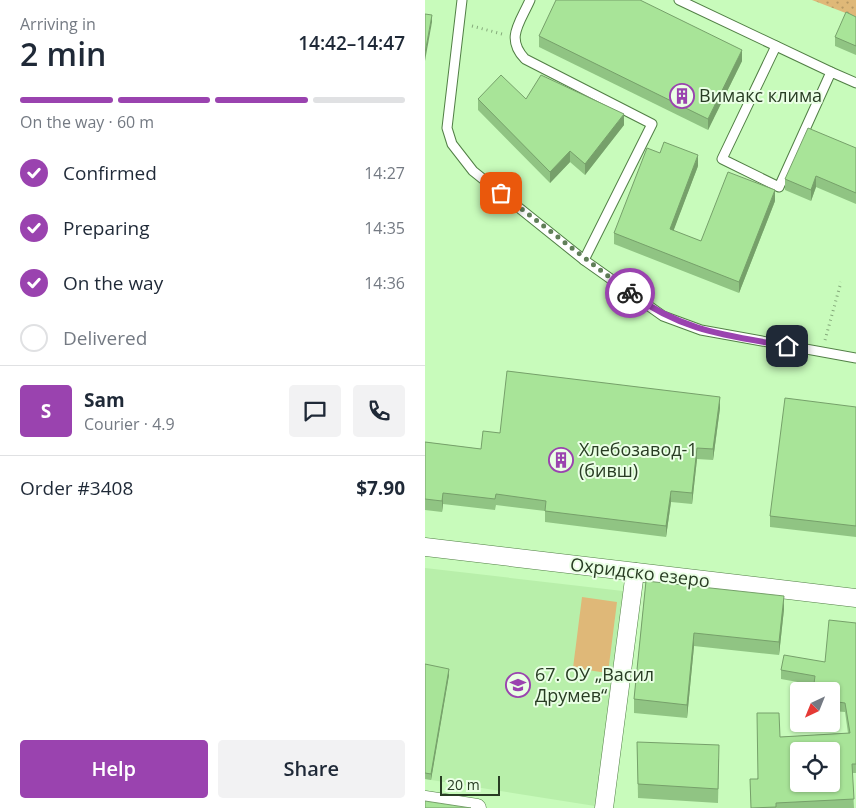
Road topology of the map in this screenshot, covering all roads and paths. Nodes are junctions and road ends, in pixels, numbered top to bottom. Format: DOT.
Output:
graph roads {
  1 [pos="462,0"];
  2 [pos="530,0"];
  3 [pos="679,0"];
  4 [pos="459,23"];
  5 [pos="514,36"];
  6 [pos="777,46"];
  7 [pos="831,72"];
  8 [pos="856,83"];
  9 [pos="584,260"];
  10 [pos="841,282"];
  11 [pos="822,352"];
  12 [pos="856,358"];
  13 [pos="425,547"];
  14 [pos="635,572"];
  15 [pos="856,598"];
  16 [pos="425,800"];
  17 [pos="477,808"];
  18 [pos="604,808"];
  1 -- 4 [label="lane"];
  2 -- 5 [label="lane"];
  3 -- 6 [label="lane"];
  4 -- 5 [label="path"];
  4 -- 9 [label="lane"];
  5 -- 9 [label="lane"];
  6 -- 7 [label="lane"];
  6 -- 7 [label="lane"];
  7 -- 8 [label="lane"];
  9 -- 11 [label="lane"];
  10 -- 11 [label="path"];
  11 -- 12 [label="lane"];
  13 -- 14 [label="street, Охридско езеро"];
  14 -- 15 [label="street, Охридско езеро"];
  14 -- 18 [label="street"];
  16 -- 17 [label="street"];
}
